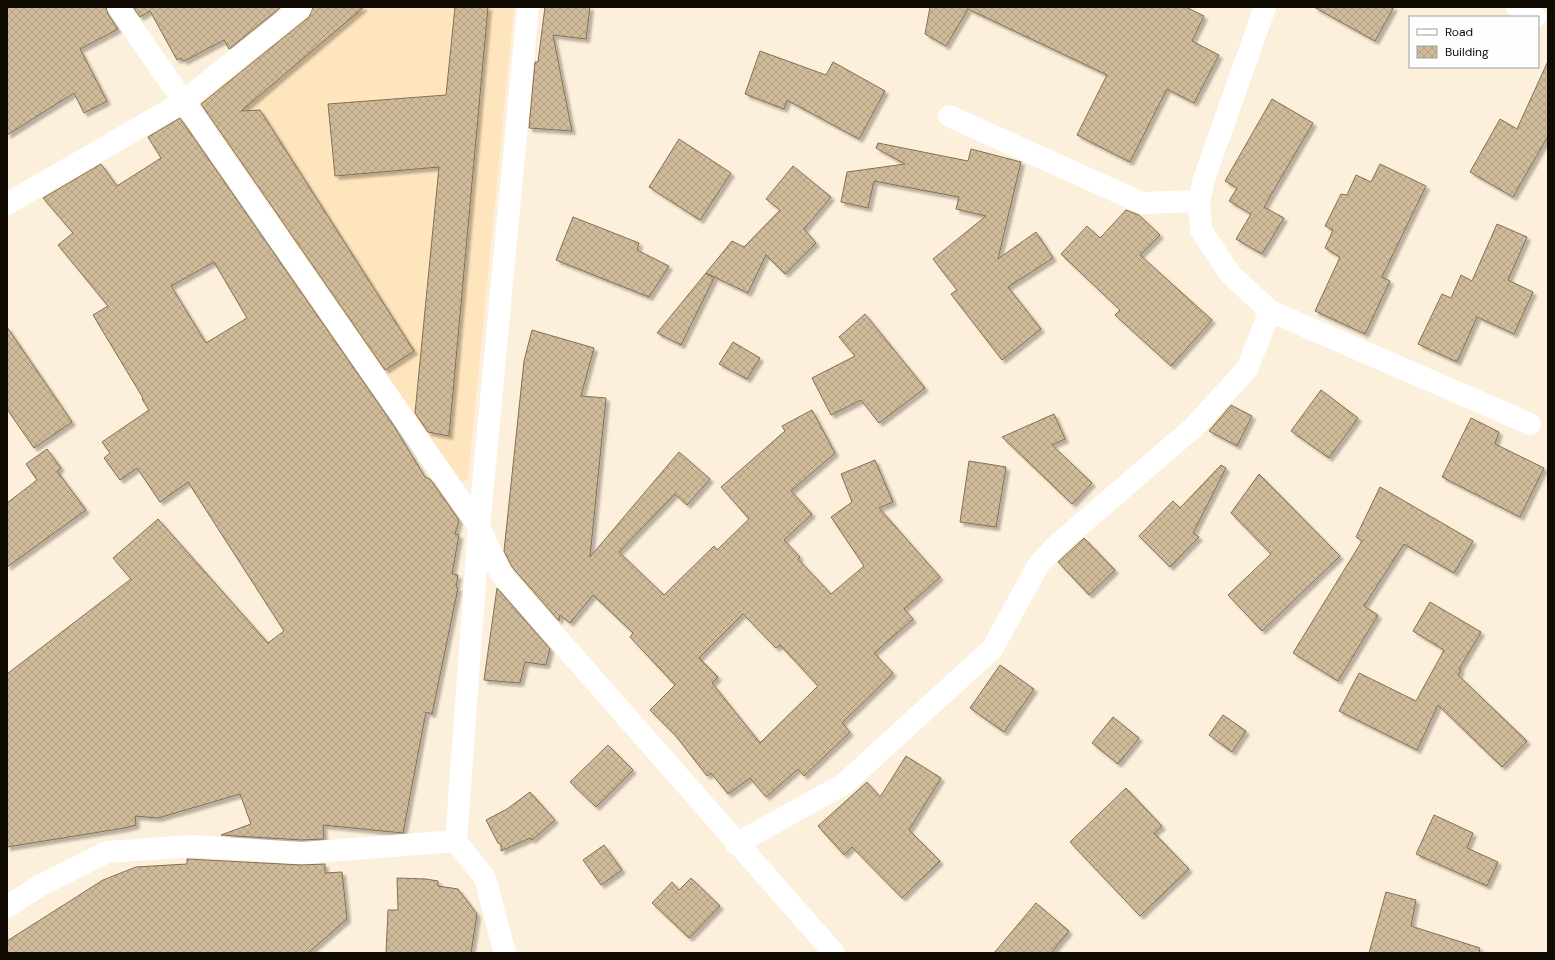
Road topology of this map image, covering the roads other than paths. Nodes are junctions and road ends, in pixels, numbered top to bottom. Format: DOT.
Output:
graph roads {
  1 [pos="118,7"];
  2 [pos="300,7"];
  3 [pos="528,7"];
  4 [pos="1266,7"];
  5 [pos="1517,7"];
  6 [pos="1533,16"];
  7 [pos="1539,20"];
  8 [pos="1548,24"];
  9 [pos="183,102"];
  10 [pos="949,116"];
  11 [pos="1199,201"];
  12 [pos="7,204"];
  13 [pos="1270,310"];
  14 [pos="1530,424"];
  15 [pos="479,527"];
  16 [pos="456,841"];
  17 [pos="736,844"];
  18 [pos="7,907"];
  19 [pos="505,953"];
  20 [pos="834,953"];
  1 -- 9 [label="street"];
  2 -- 9 [label="street"];
  3 -- 15 [label="street"];
  4 -- 11 [label="street"];
  5 -- 6 [label="street"];
  7 -- 8 [label="street"];
  9 -- 12 [label="street"];
  9 -- 15 [label="street"];
  10 -- 11 [label="street"];
  11 -- 13 [label="street"];
  13 -- 14 [label="street"];
  13 -- 17 [label="street"];
  15 -- 16 [label="street"];
  15 -- 17 [label="street"];
  16 -- 18 [label="street"];
  16 -- 19 [label="street"];
  17 -- 20 [label="street"];
}
